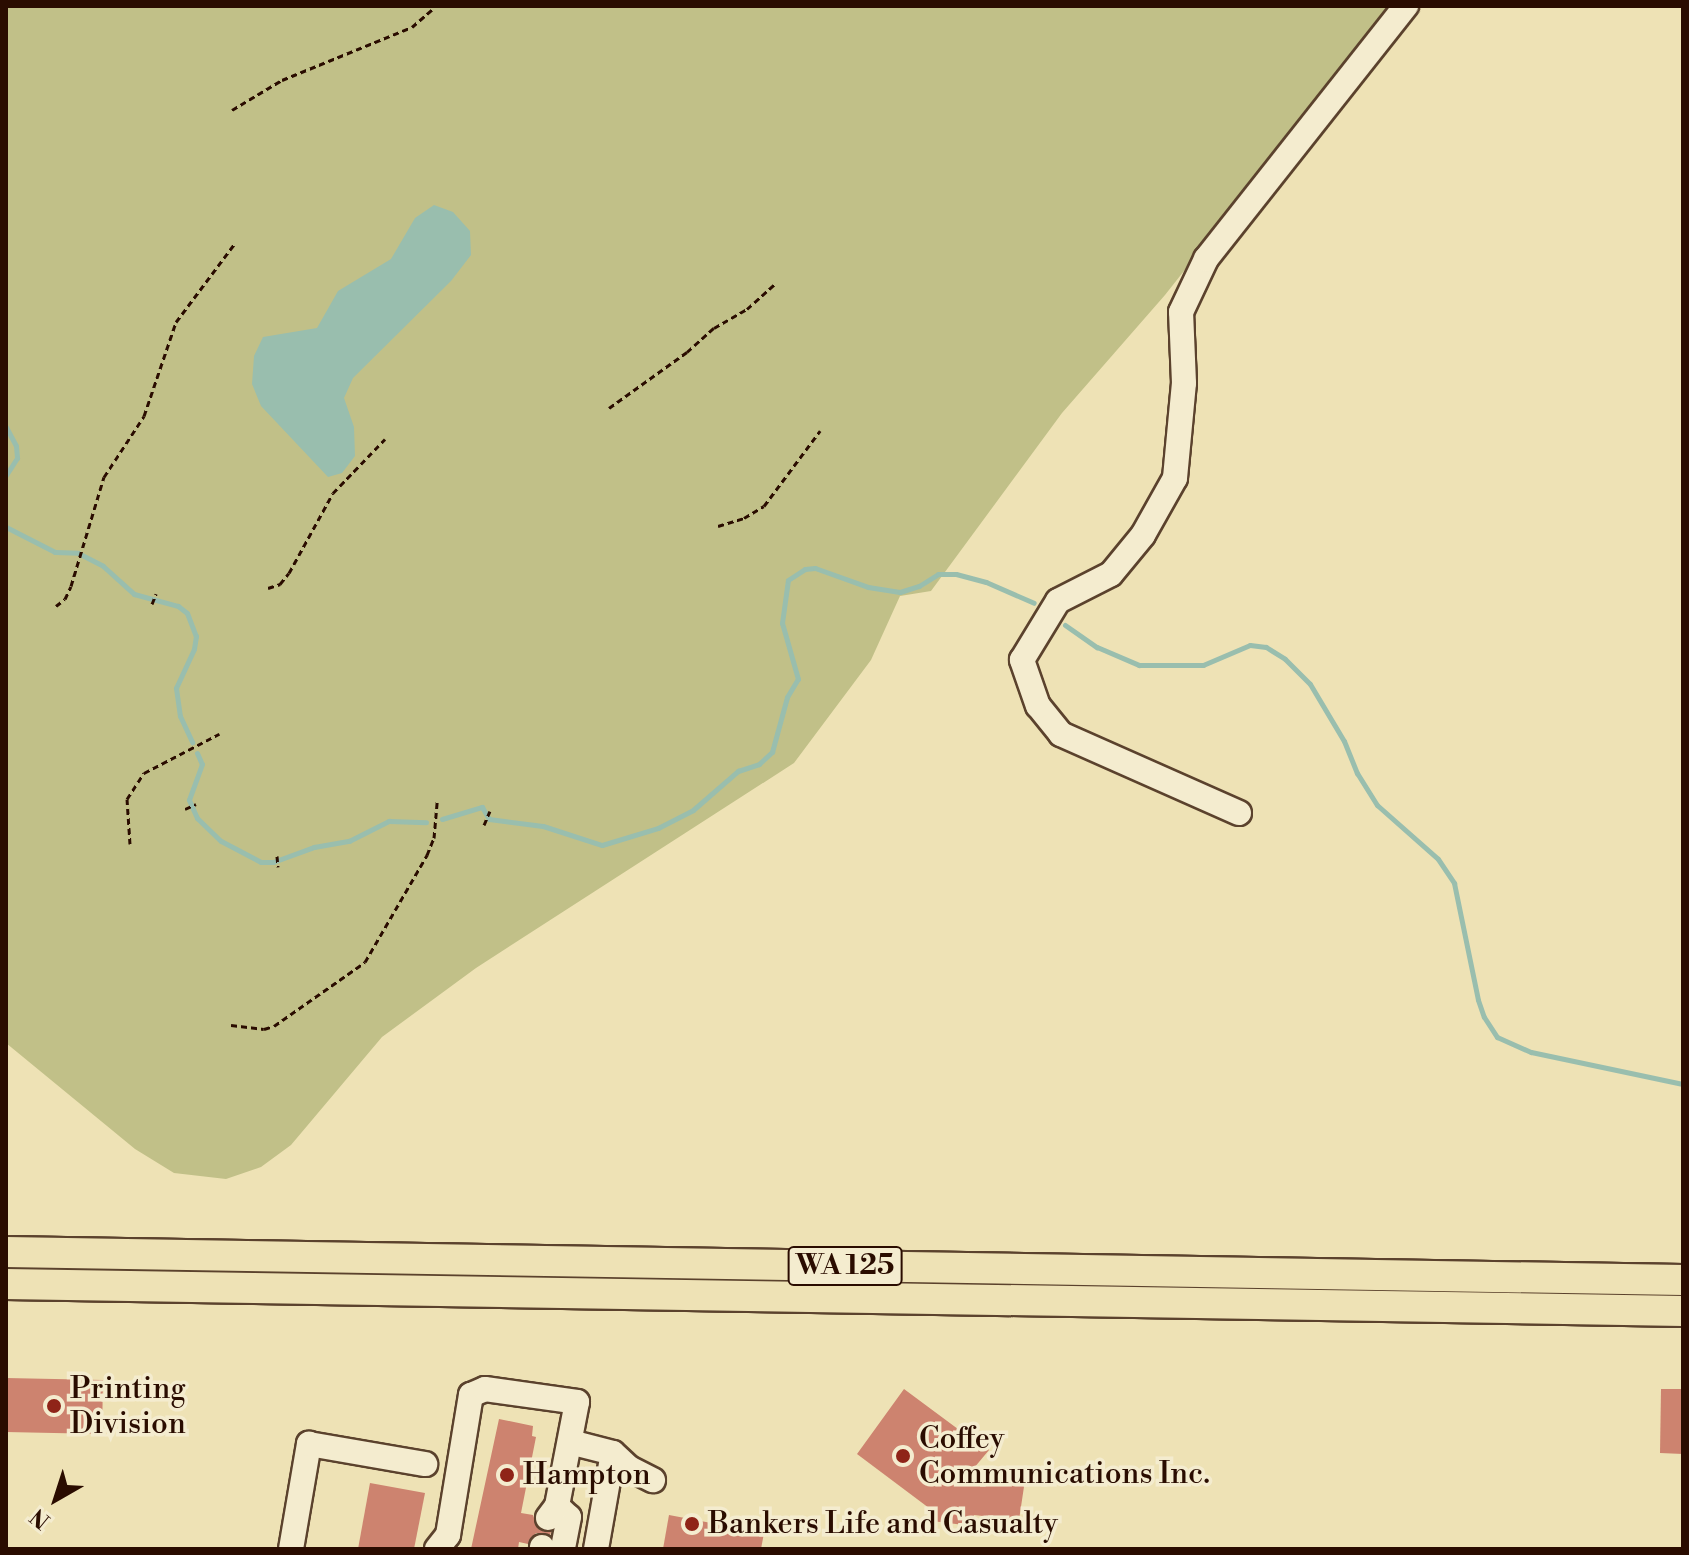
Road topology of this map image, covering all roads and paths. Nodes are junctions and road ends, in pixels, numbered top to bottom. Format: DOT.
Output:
graph roads {
  1 [pos="1406,6"];
  2 [pos="433,9"];
  3 [pos="232,110"];
  4 [pos="235,243"];
  5 [pos="775,284"];
  6 [pos="609,408"];
  7 [pos="820,431"];
  8 [pos="385,439"];
  9 [pos="718,526"];
  10 [pos="268,588"];
  11 [pos="156,594"];
  12 [pos="152,604"];
  13 [pos="56,606"];
  14 [pos="219,734"];
  15 [pos="437,801"];
  16 [pos="196,804"];
  17 [pos="185,809"];
  18 [pos="490,811"];
  19 [pos="1239,813"];
  20 [pos="484,825"];
  21 [pos="130,844"];
  22 [pos="277,856"];
  23 [pos="278,867"];
  24 [pos="231,1025"];
  25 [pos="6,1252"];
  26 [pos="1683,1280"];
  27 [pos="6,1284"];
  28 [pos="1683,1311"];
  29 [pos="570,1442"];
  30 [pos="613,1453"];
  31 [pos="425,1464"];
  32 [pos="653,1480"];
  33 [pos="550,1548"];
  34 [pos="291,1549"];
  35 [pos="437,1549"];
  36 [pos="596,1549"];
  1 -- 19 [label="street"];
  2 -- 3 [label="path"];
  4 -- 13 [label="path"];
  5 -- 6 [label="path"];
  7 -- 9 [label="path"];
  8 -- 10 [label="path"];
  11 -- 12 [label="path"];
  14 -- 21 [label="path"];
  15 -- 24 [label="path"];
  16 -- 17 [label="path"];
  18 -- 20 [label="path"];
  22 -- 23 [label="path"];
  25 -- 26 [label="main road, WA 125"];
  27 -- 28 [label="main road, WA 125"];
  29 -- 30 [label="street"];
  29 -- 33 [label="street"];
  29 -- 35 [label="street"];
  30 -- 32 [label="street"];
  30 -- 36 [label="street"];
  31 -- 34 [label="street"];
}
